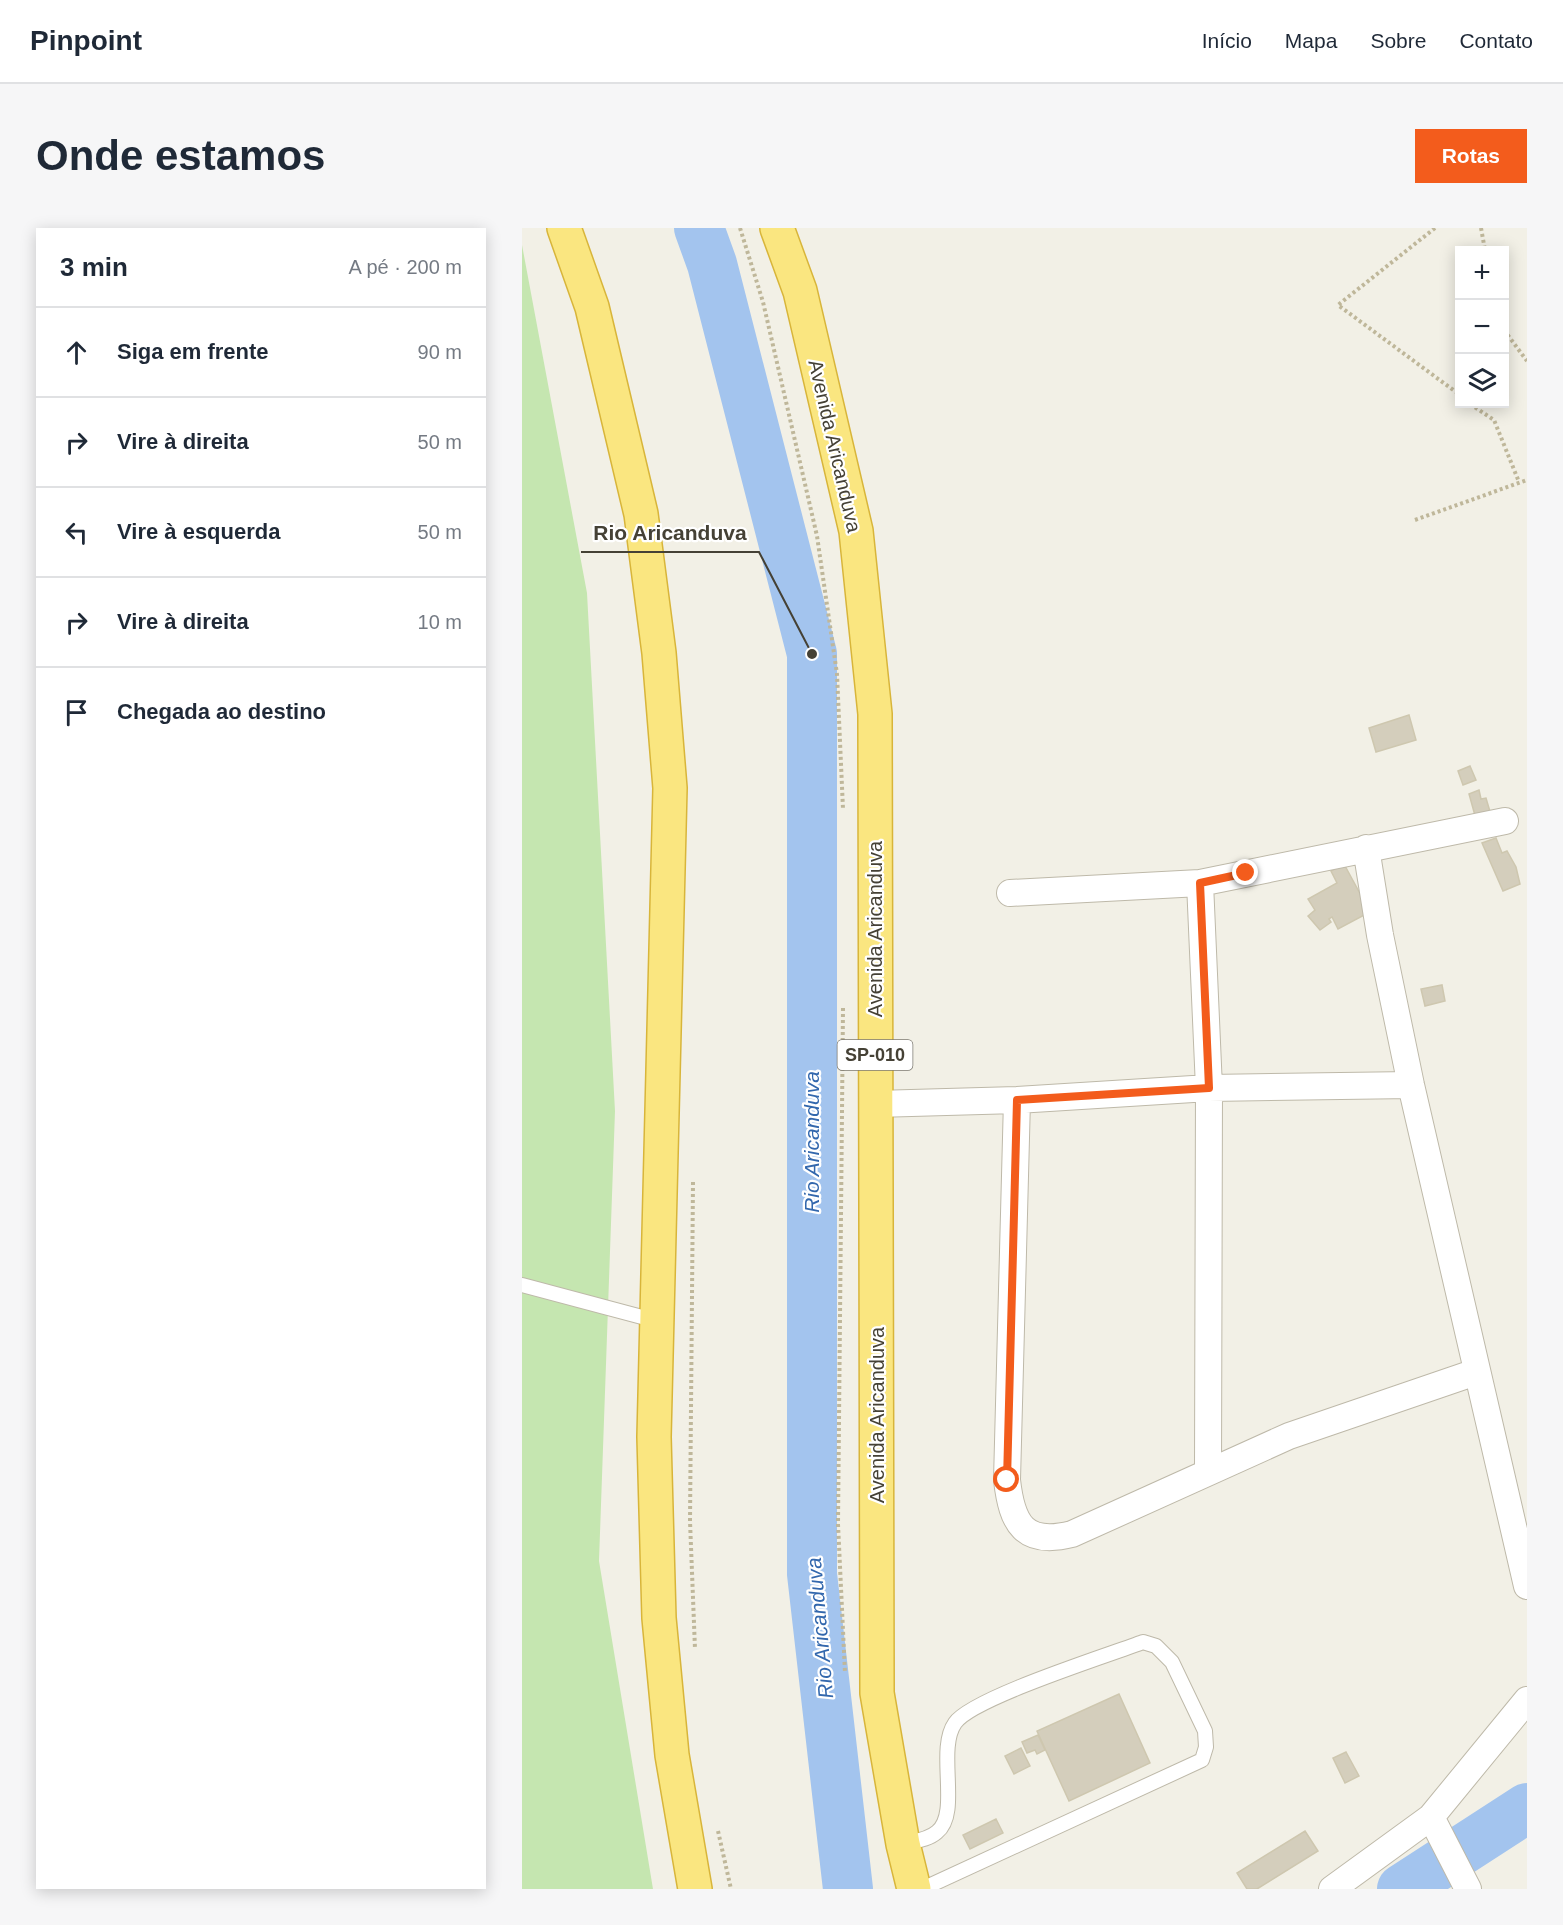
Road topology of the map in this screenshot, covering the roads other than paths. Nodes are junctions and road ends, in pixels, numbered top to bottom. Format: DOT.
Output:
graph roads {
  1 [pos="564,228"];
  2 [pos="777,228"];
  3 [pos="1505,821"];
  4 [pos="1366,848"];
  5 [pos="1200,883"];
  6 [pos="1010,893"];
  7 [pos="1411,1084"];
  8 [pos="1209,1088"];
  9 [pos="1017,1100"];
  10 [pos="876,1104"];
  11 [pos="522,1285"];
  12 [pos="657,1321"];
  13 [pos="1476,1372"];
  14 [pos="1208,1471"];
  15 [pos="1527,1586"];
  16 [pos="1527,1700"];
  17 [pos="1431,1817"];
  18 [pos="903,1844"];
  19 [pos="695,1889"];
  20 [pos="914,1889"];
  21 [pos="922,1889"];
  22 [pos="1332,1889"];
  23 [pos="1468,1889"];
  1 -- 12 [label="highway"];
  2 -- 10 [label="highway, Avenida Aricanduva / SP-010"];
  3 -- 4 [label="street"];
  4 -- 5 [label="street"];
  4 -- 7 [label="street"];
  5 -- 6 [label="street"];
  5 -- 8 [label="street"];
  7 -- 8 [label="street"];
  7 -- 13 [label="street"];
  8 -- 9 [label="street"];
  8 -- 14 [label="street"];
  9 -- 10 [label="street"];
  9 -- 14 [label="street"];
  10 -- 18 [label="highway, Avenida Aricanduva / SP-010"];
  11 -- 12 [label="lane"];
  12 -- 19 [label="highway"];
  13 -- 14 [label="street"];
  13 -- 15 [label="street"];
  16 -- 17 [label="street"];
  17 -- 22 [label="street"];
  17 -- 23 [label="street"];
  18 -- 20 [label="highway, Avenida Aricanduva / SP-010"];
  18 -- 21 [label="lane"];
}
